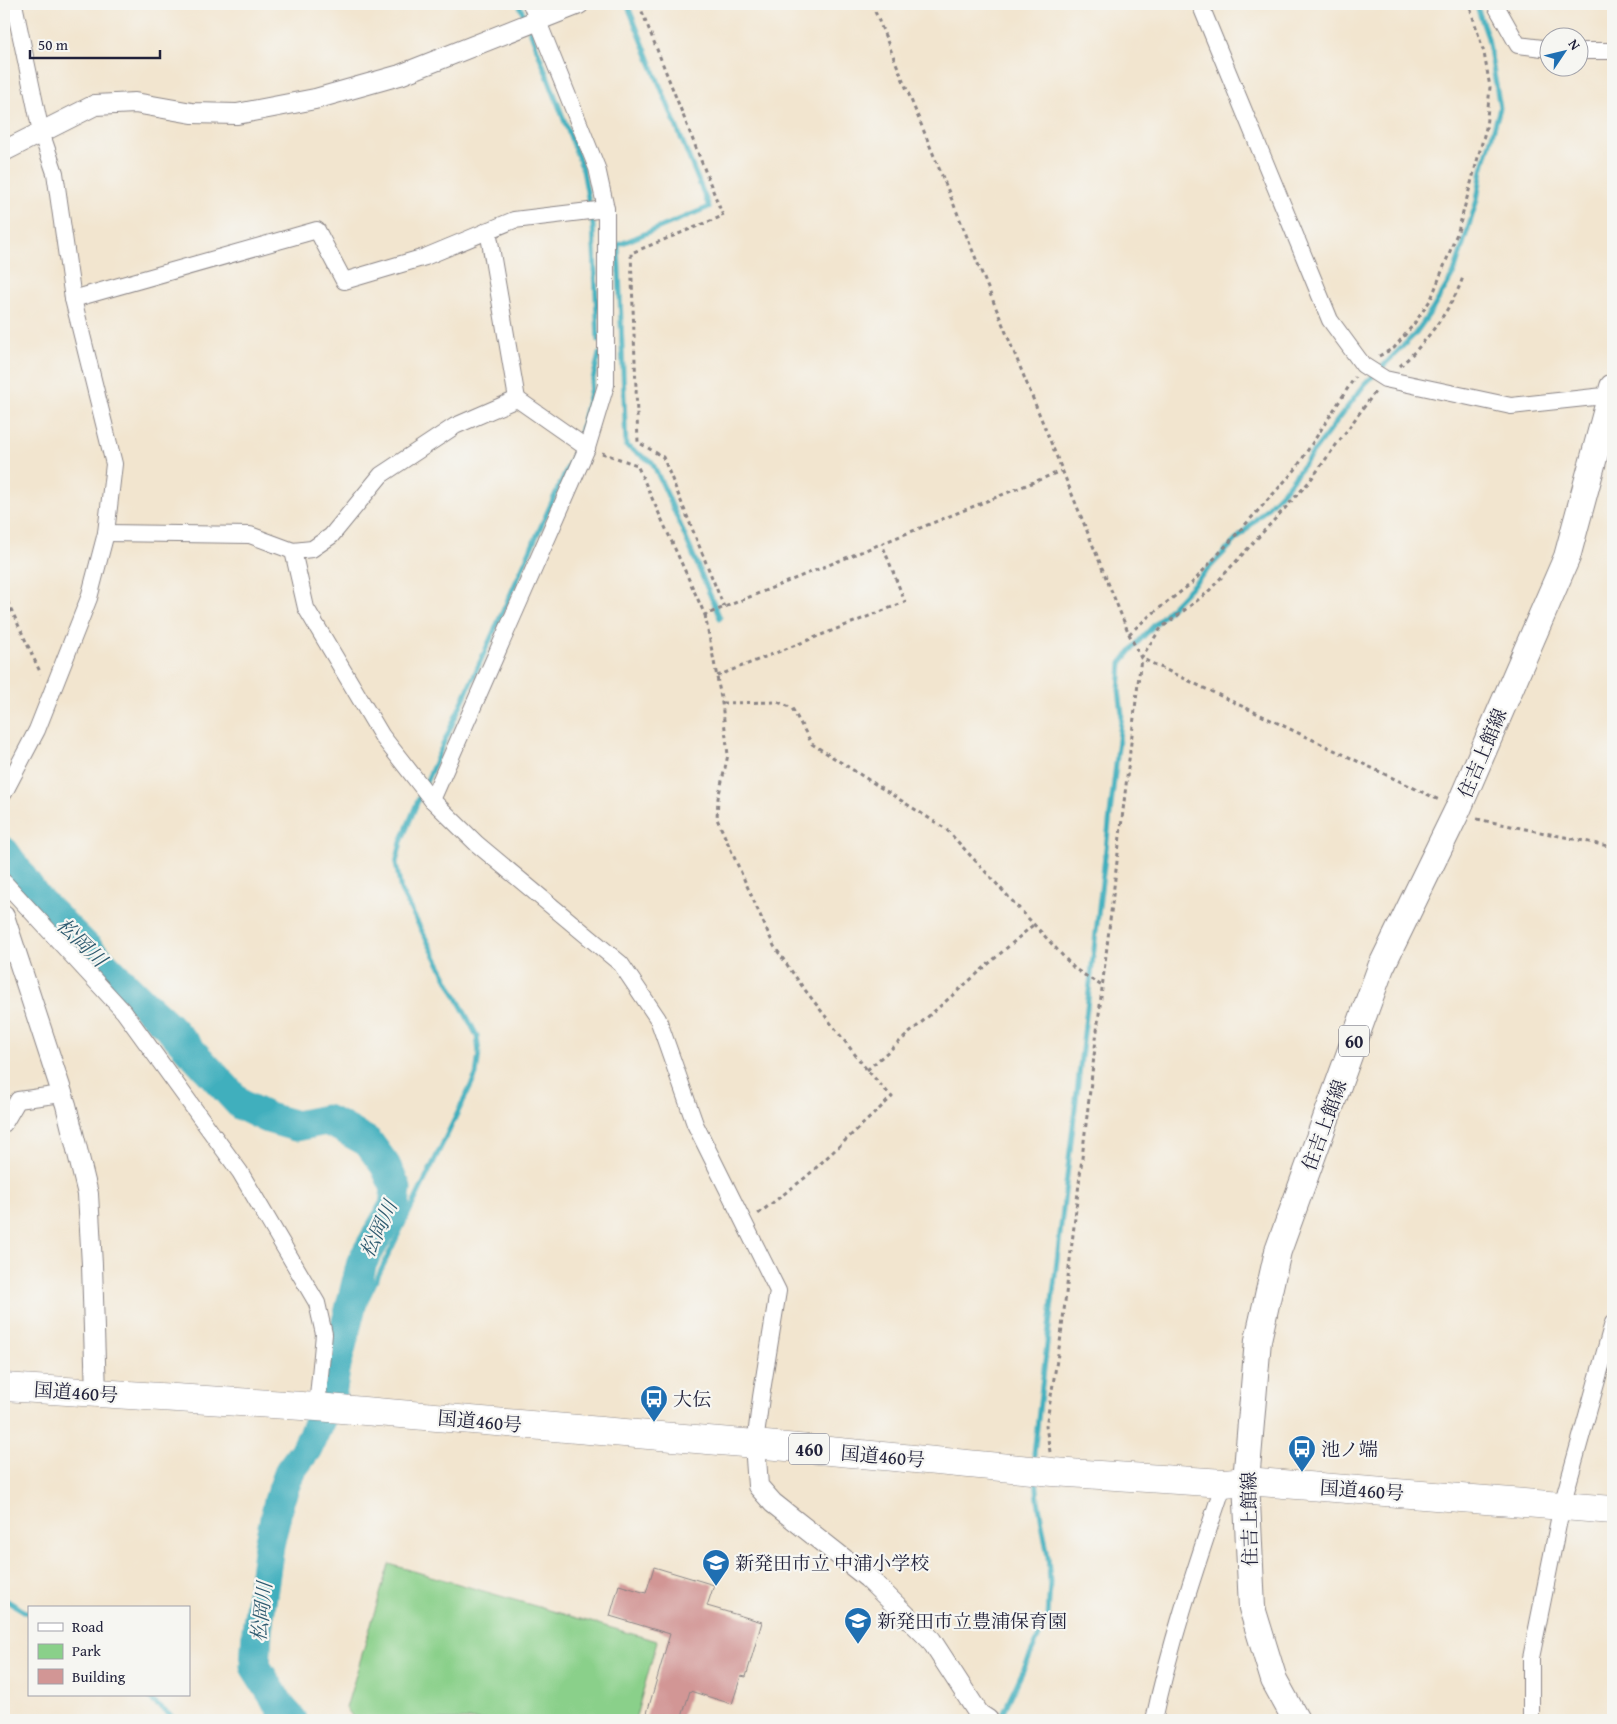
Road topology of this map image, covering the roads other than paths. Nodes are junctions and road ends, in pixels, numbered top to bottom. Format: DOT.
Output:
graph roads {
  1 [pos="14,4"];
  2 [pos="579,4"];
  3 [pos="1200,4"];
  4 [pos="1495,4"];
  5 [pos="534,12"];
  6 [pos="1540,48"];
  7 [pos="1590,51"];
  8 [pos="1613,51"];
  9 [pos="42,132"];
  10 [pos="4,150"];
  11 [pos="606,209"];
  12 [pos="488,230"];
  13 [pos="73,299"];
  14 [pos="1612,392"];
  15 [pos="517,399"];
  16 [pos="587,448"];
  17 [pos="106,532"];
  18 [pos="293,551"];
  19 [pos="4,793"];
  20 [pos="432,800"];
  21 [pos="4,882"];
  22 [pos="4,916"];
  23 [pos="62,1094"];
  24 [pos="4,1124"];
  25 [pos="1613,1323"];
  26 [pos="4,1387"];
  27 [pos="96,1394"];
  28 [pos="317,1407"];
  29 [pos="755,1444"];
  30 [pos="1235,1482"];
  31 [pos="1562,1506"];
  32 [pos="1613,1510"];
  33 [pos="988,1720"];
  34 [pos="1154,1720"];
  35 [pos="1296,1720"];
  36 [pos="1531,1720"];
  1 -- 9 [label="street"];
  2 -- 5 [label="street"];
  3 -- 14 [label="street"];
  4 -- 6 [label="street"];
  5 -- 9 [label="street"];
  5 -- 11 [label="street"];
  7 -- 8 [label="street"];
  9 -- 10 [label="street"];
  9 -- 13 [label="street"];
  11 -- 12 [label="street"];
  11 -- 16 [label="street"];
  12 -- 13 [label="street"];
  12 -- 15 [label="street"];
  13 -- 17 [label="street"];
  14 -- 30 [label="main road, 住吉上館線 / 60"];
  15 -- 16 [label="street"];
  15 -- 18 [label="street"];
  16 -- 20 [label="street"];
  17 -- 18 [label="street"];
  17 -- 19 [label="street"];
  18 -- 20 [label="street"];
  20 -- 29 [label="street"];
  21 -- 28 [label="street"];
  22 -- 23 [label="street"];
  23 -- 24 [label="street"];
  23 -- 27 [label="street"];
  25 -- 31 [label="street"];
  26 -- 27 [label="highway, 国道460号 / 460"];
  27 -- 28 [label="highway, 国道460号 / 460"];
  28 -- 29 [label="highway, 国道460号 / 460"];
  29 -- 30 [label="highway, 国道460号 / 460"];
  29 -- 33 [label="street"];
  30 -- 31 [label="highway, 国道460号 / 460"];
  30 -- 34 [label="street"];
  30 -- 35 [label="main road, 住吉上館線 / 60"];
  31 -- 32 [label="highway, 国道460号 / 460"];
  31 -- 36 [label="street"];
}
